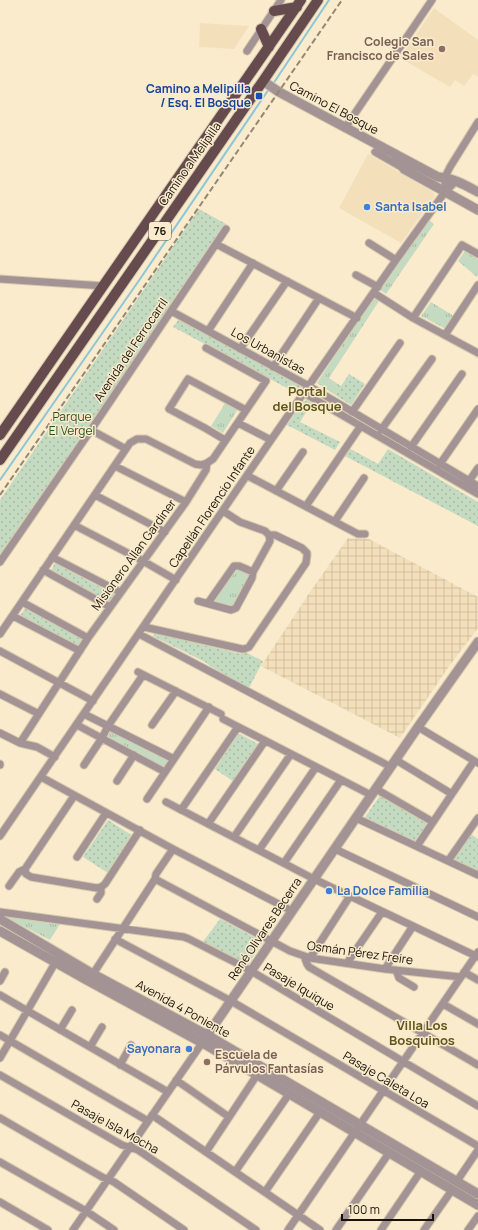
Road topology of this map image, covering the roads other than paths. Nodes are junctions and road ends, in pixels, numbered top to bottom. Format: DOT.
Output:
graph roads {
  1 [pos="281,0"];
  2 [pos="318,0"];
  3 [pos="432,0"];
  4 [pos="299,3"];
  5 [pos="274,10"];
  6 [pos="261,29"];
  7 [pos="269,48"];
  8 [pos="247,51"];
  9 [pos="269,85"];
  10 [pos="478,122"];
  11 [pos="345,128"];
  12 [pos="375,152"];
  13 [pos="395,154"];
  14 [pos="404,169"];
  15 [pos="445,177"];
  16 [pos="456,181"];
  17 [pos="445,192"];
  18 [pos="478,192"];
  19 [pos="478,210"];
  20 [pos="226,229"];
  21 [pos="369,243"];
  22 [pos="216,244"];
  23 [pos="478,254"];
  24 [pos="396,260"];
  25 [pos="253,263"];
  26 [pos="356,275"];
  27 [pos="0,279"];
  28 [pos="287,281"];
  29 [pos="478,285"];
  30 [pos="104,286"];
  31 [pos="376,290"];
  32 [pos="320,298"];
  33 [pos="171,311"];
  34 [pos="357,318"];
  35 [pos="413,318"];
  36 [pos="208,331"];
  37 [pos="445,335"];
  38 [pos="400,343"];
  39 [pos="478,344"];
  40 [pos="206,348"];
  41 [pos="240,349"];
  42 [pos="476,352"];
  43 [pos="432,358"];
  44 [pos="273,367"];
  45 [pos="462,374"];
  46 [pos="309,386"];
  47 [pos="304,394"];
  48 [pos="478,409"];
  49 [pos="246,410"];
  50 [pos="352,412"];
  51 [pos="238,423"];
  52 [pos="360,427"];
  53 [pos="91,430"];
  54 [pos="381,430"];
  55 [pos="0,435"];
  56 [pos="225,440"];
  57 [pos="271,440"];
  58 [pos="411,447"];
  59 [pos="126,449"];
  60 [pos="303,452"];
  61 [pos="0,460"];
  62 [pos="207,463"];
  63 [pos="440,464"];
  64 [pos="115,466"];
  65 [pos="478,468"];
  66 [pos="248,476"];
  67 [pos="364,478"];
  68 [pos="467,484"];
  69 [pos="478,486"];
  70 [pos="276,491"];
  71 [pos="478,494"];
  72 [pos="95,495"];
  73 [pos="186,502"];
  74 [pos="306,506"];
  75 [pos="223,511"];
  76 [pos="335,521"];
  77 [pos="74,525"];
  78 [pos="164,532"];
  79 [pos="269,534"];
  80 [pos="364,534"];
  81 [pos="52,557"];
  82 [pos="0,562"];
  83 [pos="143,562"];
  84 [pos="43,570"];
  85 [pos="253,572"];
  86 [pos="176,580"];
  87 [pos="120,592"];
  88 [pos="198,601"];
  89 [pos="22,602"];
  90 [pos="208,603"];
  91 [pos="110,607"];
  92 [pos="12,616"];
  93 [pos="144,627"];
  94 [pos="0,634"];
  95 [pos="139,634"];
  96 [pos="88,638"];
  97 [pos="478,642"];
  98 [pos="0,651"];
  99 [pos="80,651"];
  100 [pos="59,682"];
  101 [pos="176,691"];
  102 [pos="0,694"];
  103 [pos="93,701"];
  104 [pos="209,707"];
  105 [pos="39,714"];
  106 [pos="84,714"];
  107 [pos="77,725"];
  108 [pos="152,725"];
  109 [pos="108,726"];
  110 [pos="238,727"];
  111 [pos="418,727"];
  112 [pos="0,733"];
  113 [pos="102,738"];
  114 [pos="266,741"];
  115 [pos="20,743"];
  116 [pos="291,754"];
  117 [pos="134,755"];
  118 [pos="55,757"];
  119 [pos="174,760"];
  120 [pos="476,762"];
  121 [pos="393,763"];
  122 [pos="84,765"];
  123 [pos="316,767"];
  124 [pos="165,772"];
  125 [pos="41,778"];
  126 [pos="341,780"];
  127 [pos="117,781"];
  128 [pos="374,792"];
  129 [pos="452,794"];
  130 [pos="74,796"];
  131 [pos="147,799"];
  132 [pos="166,802"];
  133 [pos="180,810"];
  134 [pos="106,813"];
  135 [pos="356,818"];
  136 [pos="478,818"];
  137 [pos="433,822"];
  138 [pos="208,824"];
  139 [pos="2,829"];
  140 [pos="140,830"];
  141 [pos="0,836"];
  142 [pos="234,837"];
  143 [pos="417,846"];
  144 [pos="173,849"];
  145 [pos="335,849"];
  146 [pos="259,850"];
  147 [pos="77,858"];
  148 [pos="448,861"];
  149 [pos="284,863"];
  150 [pos="24,869"];
  151 [pos="478,875"];
  152 [pos="154,879"];
  153 [pos="314,879"];
  154 [pos="9,886"];
  155 [pos="102,887"];
  156 [pos="350,896"];
  157 [pos="97,899"];
  158 [pos="292,911"];
  159 [pos="0,912"];
  160 [pos="382,912"];
  161 [pos="478,917"];
  162 [pos="0,920"];
  163 [pos="413,926"];
  164 [pos="122,929"];
  165 [pos="0,931"];
  166 [pos="115,939"];
  167 [pos="271,942"];
  168 [pos="477,955"];
  169 [pos="307,957"];
  170 [pos="55,963"];
  171 [pos="347,963"];
  172 [pos="385,969"];
  173 [pos="396,970"];
  174 [pos="251,971"];
  175 [pos="5,972"];
  176 [pos="93,974"];
  177 [pos="462,975"];
  178 [pos="478,980"];
  179 [pos="0,981"];
  180 [pos="414,987"];
  181 [pos="0,995"];
  182 [pos="231,1000"];
  183 [pos="443,1004"];
  184 [pos="72,1010"];
  185 [pos="27,1011"];
  186 [pos="478,1024"];
  187 [pos="102,1027"];
  188 [pos="60,1030"];
  189 [pos="423,1033"];
  190 [pos="0,1035"];
  191 [pos="204,1039"];
  192 [pos="10,1040"];
  193 [pos="131,1045"];
  194 [pos="90,1047"];
  195 [pos="0,1058"];
  196 [pos="403,1061"];
  197 [pos="120,1064"];
  198 [pos="478,1065"];
  199 [pos="0,1075"];
  200 [pos="257,1076"];
  201 [pos="176,1080"];
  202 [pos="383,1090"];
  203 [pos="168,1092"];
  204 [pos="289,1094"];
  205 [pos="478,1106"];
  206 [pos="320,1112"];
  207 [pos="230,1117"];
  208 [pos="0,1118"];
  209 [pos="150,1118"];
  210 [pos="357,1129"];
  211 [pos="478,1146"];
  212 [pos="130,1147"];
  213 [pos="478,1150"];
  214 [pos="206,1152"];
  215 [pos="389,1153"];
  216 [pos="0,1162"];
  217 [pos="421,1171"];
  218 [pos="235,1172"];
  219 [pos="108,1180"];
  220 [pos="454,1185"];
  221 [pos="265,1192"];
  222 [pos="478,1194"];
  223 [pos="0,1202"];
  224 [pos="478,1205"];
  225 [pos="86,1211"];
  226 [pos="298,1215"];
  227 [pos="478,1216"];
  228 [pos="174,1227"];
  229 [pos="48,1230"];
  230 [pos="73,1230"];
  231 [pos="114,1230"];
  232 [pos="184,1230"];
  233 [pos="256,1230"];
  234 [pos="288,1230"];
  235 [pos="320,1230"];
  236 [pos="336,1230"];
  237 [pos="381,1230"];
  238 [pos="424,1230"];
  239 [pos="468,1230"];
  1 -- 5 [label="street"];
  2 -- 9 [label="main road, Camino a Melipilla / 76"];
  3 -- 11 [label="street"];
  4 -- 5 [label="main road"];
  4 -- 7 [label="main road, Camino a Melipilla / 76"];
  5 -- 6 [label="street"];
  6 -- 7 [label="main road"];
  6 -- 8 [label="street"];
  7 -- 30 [label="main road, Camino a Melipilla / 76"];
  9 -- 11 [label="street, Camino El Bosque"];
  9 -- 61 [label="main road, Camino a Melipilla / 76"];
  10 -- 15 [label="street"];
  11 -- 13 [label="street, Camino El Bosque"];
  12 -- 14 [label="street, Camino El Bosque"];
  13 -- 14 [label="street, Camino El Bosque"];
  13 -- 15 [label="street, Camino El Bosque"];
  14 -- 17 [label="street, Camino El Bosque"];
  15 -- 16 [label="street, Camino El Bosque"];
  15 -- 17 [label="street"];
  16 -- 17 [label="street, Capellán Florencio Infante"];
  16 -- 18 [label="street, Camino El Bosque"];
  17 -- 19 [label="street, Camino El Bosque"];
  17 -- 24 [label="street, Capellán Florencio Infante"];
  20 -- 22 [label="street, Avenida del Ferrocarril"];
  21 -- 24 [label="street"];
  22 -- 25 [label="street"];
  22 -- 33 [label="street, Avenida del Ferrocarril"];
  23 -- 35 [label="street"];
  24 -- 31 [label="street, Capellán Florencio Infante"];
  25 -- 28 [label="street"];
  25 -- 36 [label="street"];
  26 -- 31 [label="street"];
  27 -- 30 [label="street"];
  28 -- 32 [label="street"];
  28 -- 41 [label="street"];
  29 -- 37 [label="street"];
  30 -- 55 [label="main road, Camino a Melipilla / 76"];
  31 -- 34 [label="street, Capellán Florencio Infante"];
  31 -- 35 [label="street"];
  32 -- 34 [label="street"];
  32 -- 44 [label="street"];
  33 -- 36 [label="street, Los Urbanistas"];
  33 -- 53 [label="street, Avenida del Ferrocarril"];
  34 -- 46 [label="street, Capellán Florencio Infante"];
  35 -- 37 [label="street"];
  36 -- 41 [label="street, Los Urbanistas"];
  37 -- 42 [label="street"];
  38 -- 50 [label="street"];
  39 -- 42 [label="street"];
  40 -- 49 [label="street, Misionero Allan Gardiner"];
  41 -- 44 [label="street, Los Urbanistas"];
  43 -- 54 [label="street"];
  44 -- 46 [label="street, Los Urbanistas"];
  45 -- 58 [label="street"];
  46 -- 47 [label="street, Capellán Florencio Infante"];
  46 -- 50 [label="street, Los Urbanistas"];
  47 -- 52 [label="street, Los Urbanistas"];
  47 -- 57 [label="street, Capellán Florencio Infante"];
  48 -- 63 [label="street"];
  49 -- 51 [label="street, Misionero Allan Gardiner"];
  49 -- 56 [label="street"];
  50 -- 54 [label="street, Los Urbanistas"];
  51 -- 56 [label="street, Misionero Allan Gardiner"];
  51 -- 57 [label="street"];
  52 -- 68 [label="street, Los Urbanistas"];
  52 -- 74 [label="street"];
  53 -- 59 [label="street"];
  53 -- 82 [label="street, Avenida del Ferrocarril"];
  54 -- 58 [label="street, Los Urbanistas"];
  56 -- 62 [label="street, Misionero Allan Gardiner"];
  57 -- 66 [label="street, Capellán Florencio Infante"];
  58 -- 63 [label="street, Los Urbanistas"];
  59 -- 62 [label="street"];
  59 -- 64 [label="street"];
  60 -- 70 [label="street"];
  62 -- 73 [label="street, Misionero Allan Gardiner"];
  63 -- 68 [label="street, Los Urbanistas"];
  64 -- 72 [label="street"];
  64 -- 73 [label="street"];
  65 -- 68 [label="street"];
  66 -- 70 [label="street"];
  66 -- 75 [label="street, Capellán Florencio Infante"];
  67 -- 76 [label="street"];
  68 -- 69 [label="street, Los Urbanistas"];
  68 -- 71 [label="street, Los Urbanistas"];
  70 -- 74 [label="street"];
  72 -- 77 [label="street"];
  72 -- 78 [label="street"];
  73 -- 78 [label="street, Misionero Allan Gardiner"];
  74 -- 76 [label="street"];
  75 -- 79 [label="street"];
  75 -- 86 [label="street, Capellán Florencio Infante"];
  76 -- 80 [label="street"];
  77 -- 81 [label="street"];
  77 -- 83 [label="street"];
  78 -- 83 [label="street, Misionero Allan Gardiner"];
  79 -- 85 [label="street"];
  79 -- 93 [label="street"];
  81 -- 84 [label="street"];
  81 -- 87 [label="street"];
  83 -- 86 [label="street"];
  83 -- 87 [label="street, Misionero Allan Gardiner"];
  84 -- 89 [label="street"];
  84 -- 91 [label="street"];
  85 -- 90 [label="street"];
  85 -- 90 [label="street"];
  86 -- 93 [label="street, Capellán Florencio Infante"];
  87 -- 91 [label="street, Misionero Allan Gardiner"];
  88 -- 90 [label="street"];
  89 -- 92 [label="street"];
  89 -- 96 [label="street"];
  91 -- 96 [label="street, Misionero Allan Gardiner"];
  92 -- 94 [label="street"];
  92 -- 99 [label="street"];
  93 -- 95 [label="street, Capellán Florencio Infante"];
  95 -- 103 [label="street, Capellán Florencio Infante"];
  95 -- 121 [label="street"];
  96 -- 99 [label="street, Misionero Allan Gardiner"];
  97 -- 111 [label="street, René Olivares Becerra"];
  98 -- 100 [label="street"];
  99 -- 100 [label="street, Misionero Allan Gardiner"];
  100 -- 103 [label="street"];
  100 -- 105 [label="street, Misionero Allan Gardiner"];
  101 -- 104 [label="street"];
  101 -- 108 [label="street"];
  101 -- 109 [label="street"];
  102 -- 105 [label="street"];
  103 -- 106 [label="street, Capellán Florencio Infante"];
  104 -- 110 [label="street"];
  104 -- 119 [label="street"];
  105 -- 115 [label="street, Misionero Allan Gardiner"];
  106 -- 107 [label="street, Capellán Florencio Infante"];
  106 -- 109 [label="street"];
  107 -- 113 [label="street"];
  107 -- 118 [label="street, Capellán Florencio Infante"];
  109 -- 113 [label="street"];
  109 -- 119 [label="street"];
  110 -- 114 [label="street"];
  110 -- 133 [label="street"];
  111 -- 120 [label="street"];
  111 -- 121 [label="street, René Olivares Becerra"];
  112 -- 115 [label="street"];
  113 -- 117 [label="street"];
  113 -- 122 [label="street"];
  114 -- 116 [label="street"];
  114 -- 138 [label="street"];
  115 -- 118 [label="street"];
  116 -- 123 [label="street"];
  116 -- 142 [label="street"];
  117 -- 124 [label="street"];
  117 -- 127 [label="street"];
  118 -- 125 [label="street, Capellán Florencio Infante"];
  119 -- 124 [label="street"];
  120 -- 129 [label="street"];
  121 -- 128 [label="street, René Olivares Becerra"];
  121 -- 129 [label="street"];
  123 -- 126 [label="street"];
  123 -- 146 [label="street"];
  124 -- 131 [label="street"];
  125 -- 130 [label="street"];
  125 -- 139 [label="street, Capellán Florencio Infante"];
  126 -- 128 [label="street"];
  126 -- 149 [label="street"];
  128 -- 135 [label="street, René Olivares Becerra"];
  128 -- 137 [label="street"];
  129 -- 137 [label="street"];
  130 -- 134 [label="street"];
  130 -- 150 [label="street"];
  132 -- 133 [label="street"];
  133 -- 138 [label="street"];
  134 -- 140 [label="street"];
  134 -- 147 [label="street"];
  135 -- 143 [label="street"];
  135 -- 145 [label="street, René Olivares Becerra"];
  136 -- 148 [label="street"];
  137 -- 143 [label="street"];
  138 -- 142 [label="street"];
  139 -- 141 [label="street, Capellán Florencio Infante"];
  140 -- 144 [label="street"];
  140 -- 155 [label="street"];
  142 -- 146 [label="street"];
  143 -- 148 [label="street"];
  144 -- 152 [label="street"];
  144 -- 158 [label="street"];
  145 -- 153 [label="street, René Olivares Becerra"];
  145 -- 161 [label="street"];
  146 -- 149 [label="street"];
  148 -- 151 [label="street"];
  149 -- 153 [label="street"];
  150 -- 154 [label="street"];
  150 -- 155 [label="street"];
  152 -- 164 [label="street"];
  152 -- 167 [label="street, Osmán Pérez Freire"];
  153 -- 156 [label="street"];
  153 -- 158 [label="street, René Olivares Becerra"];
  155 -- 157 [label="street"];
  156 -- 160 [label="street"];
  156 -- 169 [label="street"];
  158 -- 167 [label="street, René Olivares Becerra"];
  159 -- 164 [label="street, Pasaje Iquique"];
  160 -- 163 [label="street"];
  160 -- 171 [label="street"];
  162 -- 176 [label="street, Avenida 4 Poniente"];
  163 -- 168 [label="street"];
  163 -- 172 [label="street"];
  164 -- 166 [label="street"];
  164 -- 174 [label="street, Pasaje Iquique"];
  165 -- 170 [label="street, Avenida 4 Poniente"];
  166 -- 176 [label="street"];
  166 -- 182 [label="street, Pasaje Caleta Loa"];
  167 -- 169 [label="street, Osmán Pérez Freire"];
  167 -- 174 [label="street, René Olivares Becerra"];
  168 -- 177 [label="street"];
  169 -- 171 [label="street, Osmán Pérez Freire"];
  169 -- 189 [label="street"];
  170 -- 185 [label="street"];
  170 -- 191 [label="street, Avenida 4 Poniente"];
  171 -- 172 [label="street, Osmán Pérez Freire"];
  172 -- 173 [label="street, Osmán Pérez Freire"];
  173 -- 177 [label="street, Osmán Pérez Freire"];
  173 -- 180 [label="street"];
  174 -- 182 [label="street, René Olivares Becerra"];
  174 -- 196 [label="street, Pasaje Iquique"];
  175 -- 179 [label="street"];
  176 -- 191 [label="street, Avenida 4 Poniente"];
  177 -- 178 [label="street, Osmán Pérez Freire"];
  177 -- 183 [label="street"];
  181 -- 185 [label="street"];
  182 -- 191 [label="street, René Olivares Becerra"];
  182 -- 202 [label="street, Pasaje Caleta Loa"];
  183 -- 186 [label="street"];
  183 -- 189 [label="street"];
  184 -- 188 [label="street"];
  185 -- 188 [label="street"];
  185 -- 192 [label="street"];
  187 -- 194 [label="street"];
  188 -- 194 [label="street"];
  189 -- 196 [label="street"];
  189 -- 198 [label="street"];
  190 -- 192 [label="street"];
  191 -- 200 [label="street, Avenida 4 Poniente"];
  191 -- 201 [label="street, René Olivares Becerra"];
  191 -- 210 [label="street, Avenida 4 Poniente"];
  192 -- 195 [label="street"];
  192 -- 209 [label="street"];
  193 -- 197 [label="street"];
  194 -- 197 [label="street"];
  196 -- 202 [label="street"];
  196 -- 205 [label="street, Pasaje Iquique"];
  197 -- 203 [label="street"];
  199 -- 212 [label="street, Pasaje Isla Mocha"];
  200 -- 204 [label="street, Avenida 4 Poniente"];
  200 -- 207 [label="street"];
  201 -- 203 [label="street, René Olivares Becerra"];
  201 -- 207 [label="street"];
  202 -- 210 [label="street"];
  202 -- 211 [label="street, Pasaje Caleta Loa"];
  203 -- 209 [label="street, René Olivares Becerra"];
  204 -- 206 [label="street, Avenida 4 Poniente"];
  204 -- 218 [label="street"];
  206 -- 210 [label="street, Avenida 4 Poniente"];
  206 -- 221 [label="street"];
  207 -- 214 [label="street"];
  208 -- 219 [label="street"];
  209 -- 212 [label="street, René Olivares Becerra"];
  209 -- 214 [label="street"];
  210 -- 215 [label="street, Avenida 4 Poniente"];
  210 -- 220 [label="street, Avenida 4 Poniente"];
  210 -- 226 [label="street"];
  212 -- 219 [label="street, René Olivares Becerra"];
  212 -- 233 [label="street, Pasaje Isla Mocha"];
  213 -- 220 [label="street"];
  214 -- 218 [label="street"];
  215 -- 217 [label="street, Avenida 4 Poniente"];
  215 -- 236 [label="street"];
  216 -- 225 [label="street"];
  217 -- 220 [label="street, Avenida 4 Poniente"];
  217 -- 237 [label="street"];
  218 -- 221 [label="street"];
  219 -- 225 [label="street, René Olivares Becerra"];
  219 -- 228 [label="street"];
  220 -- 222 [label="street, Avenida 4 Poniente"];
  220 -- 224 [label="street, Avenida 4 Poniente"];
  220 -- 238 [label="street"];
  221 -- 226 [label="street"];
  223 -- 229 [label="street"];
  225 -- 230 [label="street, René Olivares Becerra"];
  225 -- 231 [label="street"];
  226 -- 234 [label="street"];
  226 -- 235 [label="street"];
  227 -- 239 [label="street"];
  228 -- 232 [label="street"];
}
